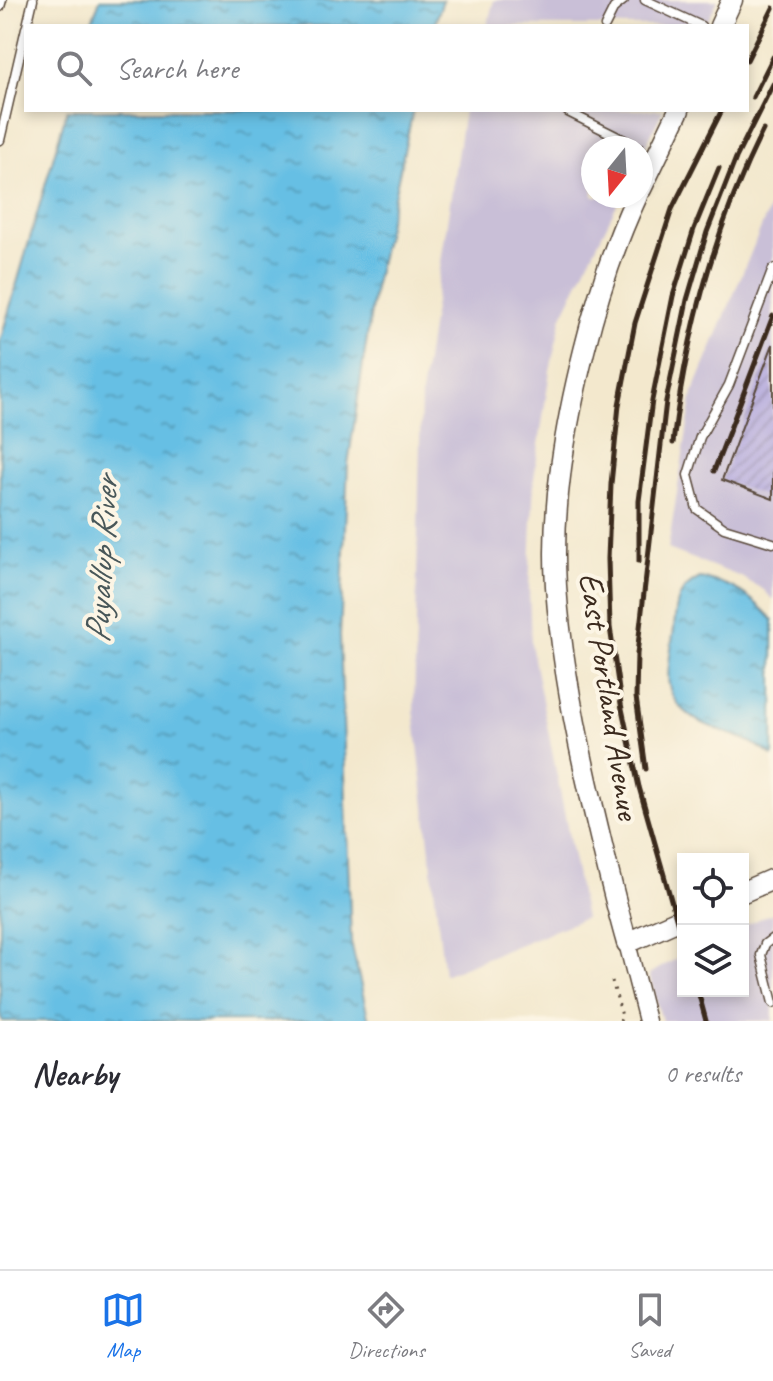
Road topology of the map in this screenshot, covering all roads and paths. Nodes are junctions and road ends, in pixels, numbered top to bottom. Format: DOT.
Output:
graph roads {
  1 [pos="2,0"];
  2 [pos="33,0"];
  3 [pos="624,0"];
  4 [pos="645,0"];
  5 [pos="732,0"];
  6 [pos="0,7"];
  7 [pos="27,24"];
  8 [pos="606,24"];
  9 [pos="697,24"];
  10 [pos="721,24"];
  11 [pos="24,36"];
  12 [pos="568,112"];
  13 [pos="677,112"];
  14 [pos="616,136"];
  15 [pos="0,140"];
  16 [pos="653,142"];
  17 [pos="632,208"];
  18 [pos="773,269"];
  19 [pos="773,543"];
  20 [pos="773,879"];
  21 [pos="749,889"];
  22 [pos="677,921"];
  23 [pos="773,938"];
  24 [pos="627,943"];
  25 [pos="612,981"];
  26 [pos="773,1003"];
  27 [pos="620,1021"];
  28 [pos="647,1021"];
  1 -- 6 [label="lane"];
  2 -- 7 [label="lane"];
  3 -- 8 [label="lane"];
  4 -- 9 [label="lane"];
  5 -- 10 [label="street"];
  11 -- 15 [label="lane"];
  12 -- 14 [label="lane"];
  13 -- 16 [label="street"];
  17 -- 24 [label="street, East Portland Avenue"];
  18 -- 19 [label="lane"];
  20 -- 21 [label="street"];
  22 -- 24 [label="street"];
  23 -- 26 [label="lane"];
  24 -- 28 [label="street, East Portland Avenue"];
  25 -- 27 [label="path"];
}
